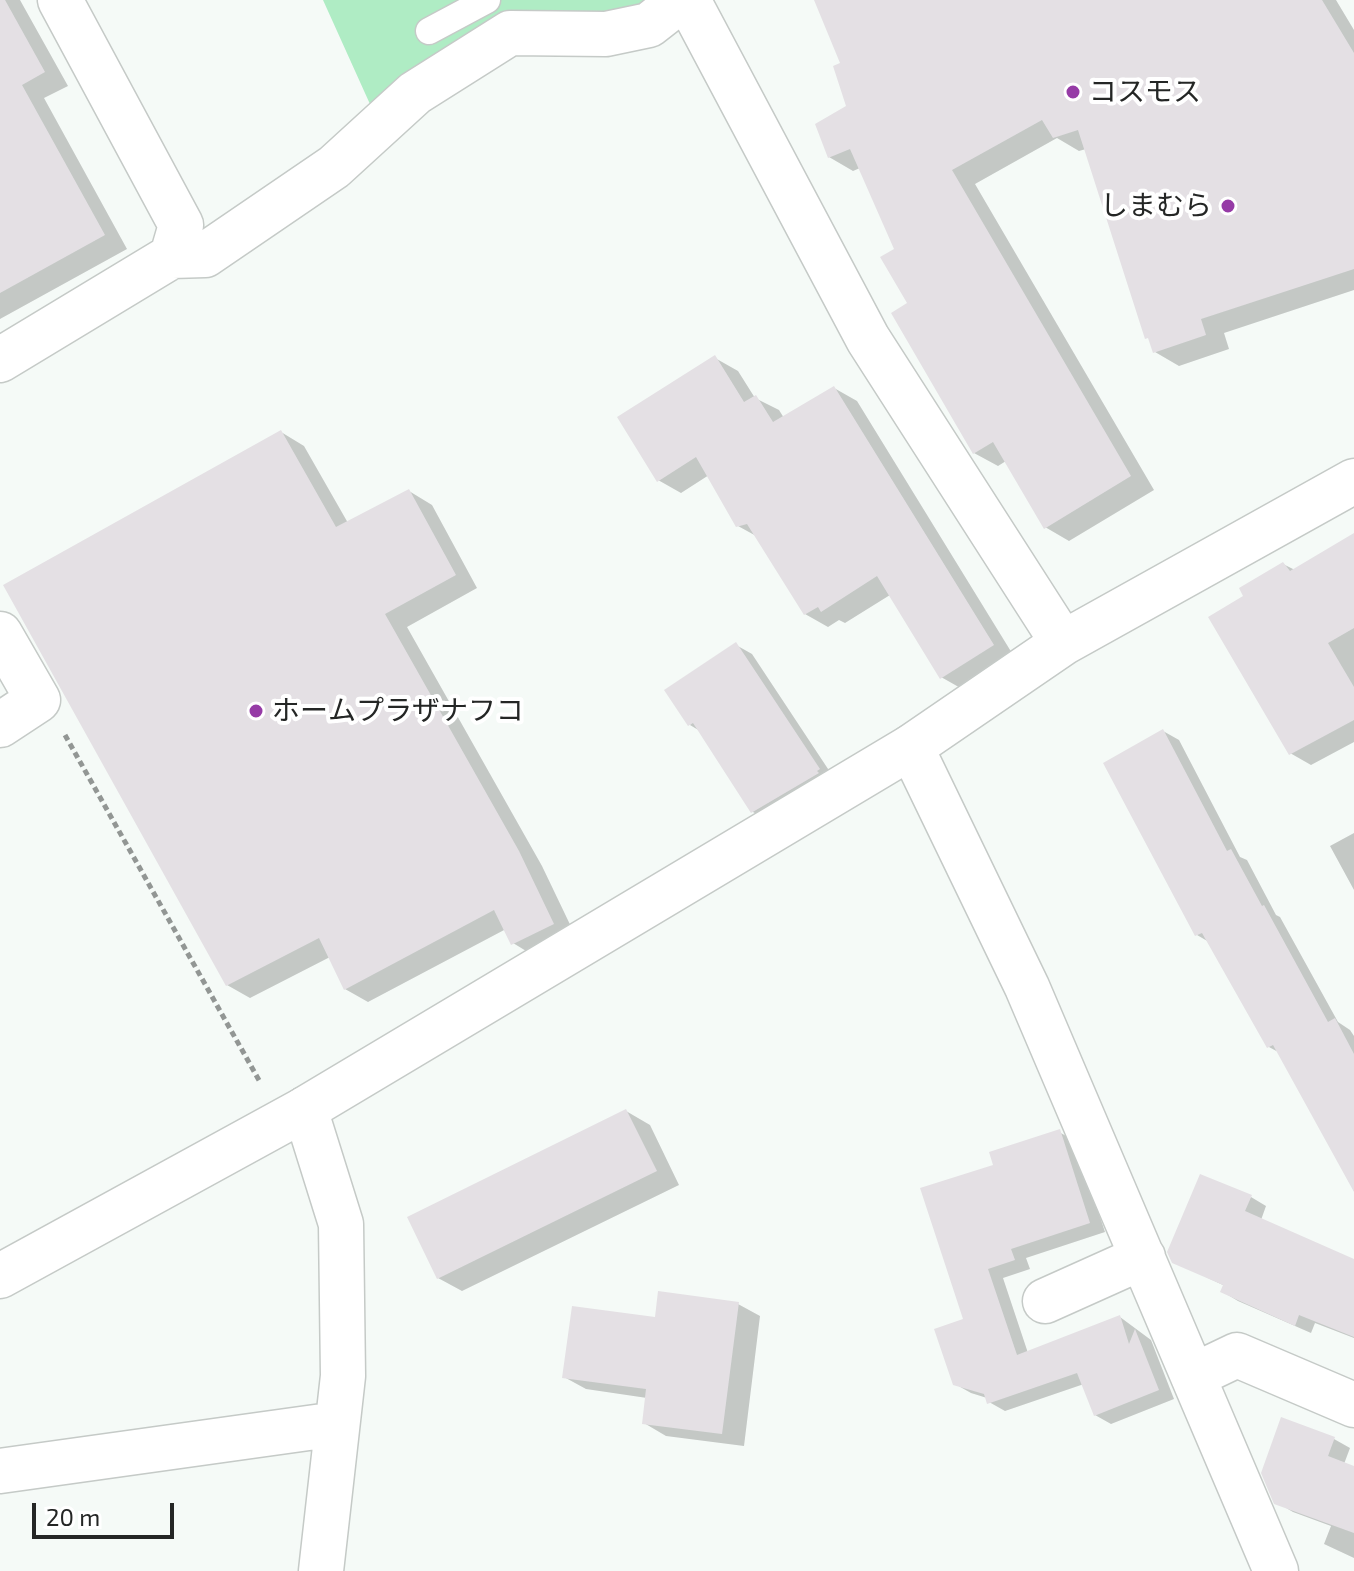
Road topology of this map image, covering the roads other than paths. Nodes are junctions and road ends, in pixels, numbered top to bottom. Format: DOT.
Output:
graph roads {
  1 [pos="60,0"];
  2 [pos="487,0"];
  3 [pos="681,0"];
  4 [pos="688,0"];
  5 [pos="429,31"];
  6 [pos="172,256"];
  7 [pos="0,360"];
  8 [pos="1354,481"];
  9 [pos="0,634"];
  10 [pos="1063,643"];
  11 [pos="0,725"];
  12 [pos="911,747"];
  13 [pos="294,1115"];
  14 [pos="1143,1257"];
  15 [pos="0,1276"];
  16 [pos="1045,1301"];
  17 [pos="1193,1376"];
  18 [pos="1354,1405"];
  19 [pos="337,1424"];
  20 [pos="0,1471"];
  21 [pos="321,1571"];
  22 [pos="1276,1571"];
  1 -- 6 [label="street"];
  2 -- 5 [label="lane"];
  3 -- 6 [label="street"];
  4 -- 10 [label="street"];
  6 -- 7 [label="street"];
  8 -- 10 [label="street"];
  9 -- 11 [label="street"];
  10 -- 12 [label="street"];
  12 -- 13 [label="street"];
  12 -- 14 [label="street"];
  13 -- 15 [label="street"];
  13 -- 19 [label="street"];
  14 -- 16 [label="street"];
  14 -- 17 [label="street"];
  17 -- 18 [label="street"];
  17 -- 22 [label="street"];
  19 -- 20 [label="street"];
  19 -- 21 [label="street"];
}
